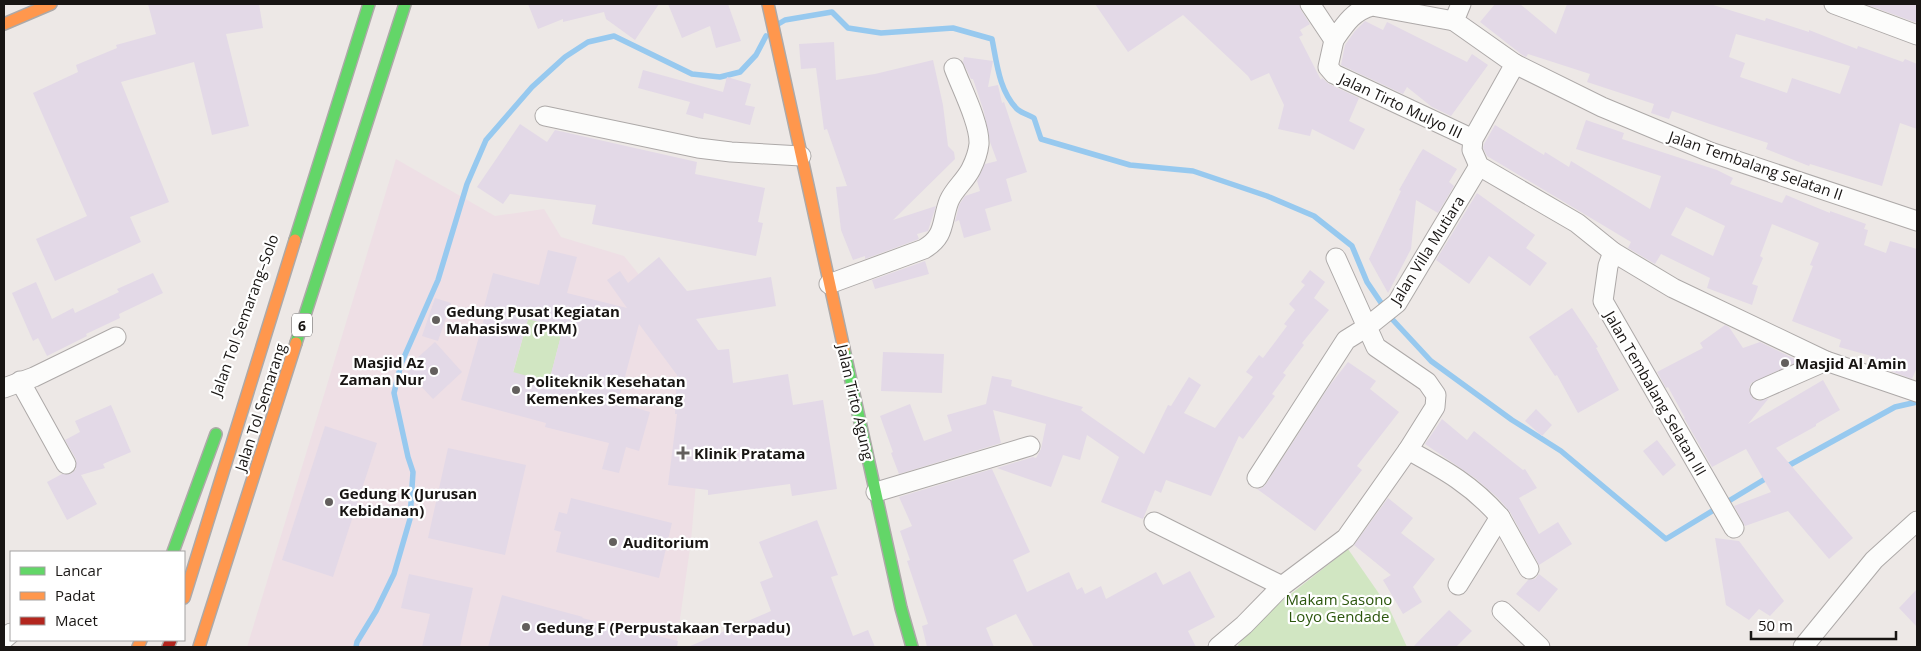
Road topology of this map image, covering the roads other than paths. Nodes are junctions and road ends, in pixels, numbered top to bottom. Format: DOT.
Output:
graph roads {
  1 [pos="51,4"];
  2 [pos="368,4"];
  3 [pos="405,4"];
  4 [pos="768,4"];
  5 [pos="1310,4"];
  6 [pos="1834,4"];
  7 [pos="1457,12"];
  8 [pos="4,24"];
  9 [pos="1917,35"];
  10 [pos="1334,40"];
  11 [pos="1515,64"];
  12 [pos="954,68"];
  13 [pos="342,87"];
  14 [pos="546,116"];
  15 [pos="1473,139"];
  16 [pos="801,156"];
  17 [pos="1479,166"];
  18 [pos="1917,221"];
  19 [pos="1613,252"];
  20 [pos="1336,258"];
  21 [pos="829,284"];
  22 [pos="260,312"];
  23 [pos="1374,322"];
  24 [pos="116,337"];
  25 [pos="1826,361"];
  26 [pos="12,384"];
  27 [pos="1760,390"];
  28 [pos="1917,392"];
  29 [pos="220,424"];
  30 [pos="1030,446"];
  31 [pos="1408,450"];
  32 [pos="66,464"];
  33 [pos="1257,478"];
  34 [pos="876,492"];
  35 [pos="1500,517"];
  36 [pos="1917,521"];
  37 [pos="1154,522"];
  38 [pos="1734,528"];
  39 [pos="173,551"];
  40 [pos="1529,569"];
  41 [pos="1458,584"];
  42 [pos="1282,586"];
  43 [pos="185,595"];
  44 [pos="1502,611"];
  45 [pos="199,647"];
  46 [pos="912,647"];
  47 [pos="1218,647"];
  48 [pos="1540,647"];
  49 [pos="1802,647"];
  1 -- 8 [label="main road"];
  2 -- 13 [label="main road, Jalan Tol Semarang / 6"];
  3 -- 45 [label="main road, Jalan Tol Semarang / 6"];
  4 -- 16 [label="main road, Jalan Tirto Agung"];
  5 -- 10 [label="street"];
  6 -- 9 [label="street"];
  7 -- 10 [label="street"];
  7 -- 11 [label="street, Jalan Tembalang Selatan II"];
  10 -- 15 [label="street, Jalan Tirto Mulyo III"];
  11 -- 15 [label="street"];
  11 -- 18 [label="street, Jalan Tembalang Selatan II"];
  12 -- 21 [label="street"];
  13 -- 22 [label="main road, Jalan Tol Semarang–Solo / 6"];
  13 -- 43 [label="main road, Jalan Tol Semarang / 6"];
  14 -- 16 [label="street"];
  15 -- 17 [label="street"];
  16 -- 21 [label="main road, Jalan Tirto Agung"];
  17 -- 19 [label="street"];
  17 -- 23 [label="street, Jalan Villa Mutiara"];
  19 -- 25 [label="street"];
  19 -- 38 [label="street, Jalan Tembalang Selatan III"];
  20 -- 23 [label="street"];
  21 -- 34 [label="main road, Jalan Tirto Agung"];
  23 -- 31 [label="street"];
  23 -- 33 [label="street, Jalan Villa Mutiara"];
  24 -- 26 [label="street"];
  25 -- 27 [label="street"];
  25 -- 28 [label="street"];
  26 -- 32 [label="street"];
  29 -- 39 [label="main road"];
  30 -- 34 [label="street"];
  31 -- 35 [label="street"];
  31 -- 42 [label="street"];
  34 -- 46 [label="main road, Jalan Tirto Agung"];
  35 -- 40 [label="street"];
  35 -- 41 [label="street"];
  36 -- 49 [label="street"];
  37 -- 42 [label="street"];
  42 -- 47 [label="street"];
  44 -- 48 [label="street"];
}
